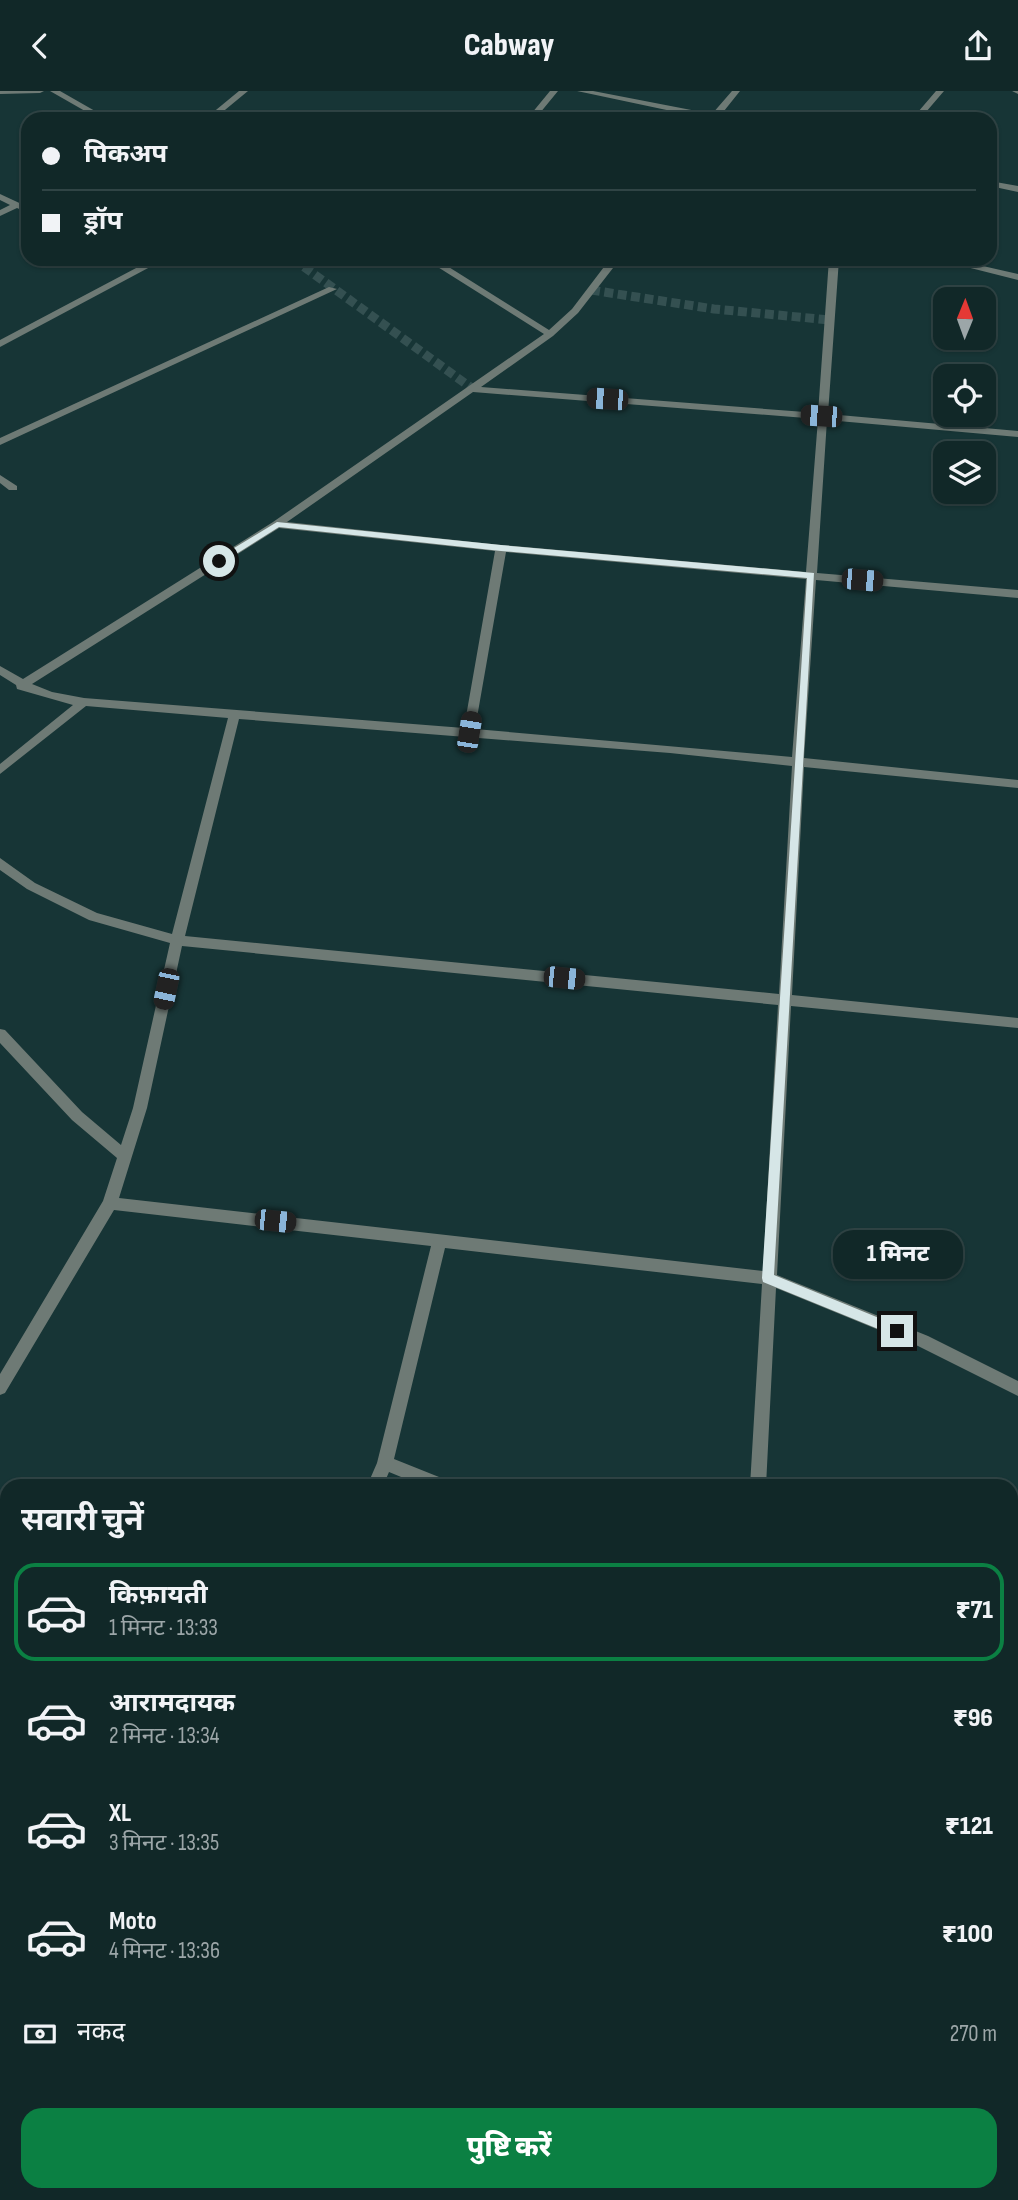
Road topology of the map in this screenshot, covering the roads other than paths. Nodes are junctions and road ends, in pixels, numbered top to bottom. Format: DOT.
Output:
graph roads {
  1 [pos="40,91"];
  2 [pos="54,91"];
  3 [pos="244,91"];
  4 [pos="554,91"];
  5 [pos="581,91"];
  6 [pos="736,91"];
  7 [pos="940,91"];
  8 [pos="0,92"];
  9 [pos="92,112"];
  10 [pos="220,112"];
  11 [pos="537,112"];
  12 [pos="687,112"];
  13 [pos="721,112"];
  14 [pos="922,112"];
  15 [pos="997,184"];
  16 [pos="1018,189"];
  17 [pos="0,197"];
  18 [pos="17,205"];
  19 [pos="21,207"];
  20 [pos="0,213"];
  21 [pos="441,266"];
  22 [pos="610,266"];
  23 [pos="833,266"];
  24 [pos="970,266"];
  25 [pos="145,267"];
  26 [pos="1018,277"];
  27 [pos="332,289"];
  28 [pos="550,334"];
  29 [pos="0,344"];
  30 [pos="473,389"];
  31 [pos="821,416"];
  32 [pos="1018,434"];
  33 [pos="0,442"];
  34 [pos="0,478"];
  35 [pos="13,488"];
  36 [pos="277,524"];
  37 [pos="501,548"];
  38 [pos="811,575"];
  39 [pos="1018,594"];
  40 [pos="0,670"];
  41 [pos="21,686"];
  42 [pos="84,702"];
  43 [pos="235,713"];
  44 [pos="469,732"];
  45 [pos="798,762"];
  46 [pos="0,770"];
  47 [pos="1018,785"];
  48 [pos="0,863"];
  49 [pos="177,940"];
  50 [pos="785,1000"];
  51 [pos="1018,1023"];
  52 [pos="0,1034"];
  53 [pos="125,1156"];
  54 [pos="110,1203"];
  55 [pos="440,1239"];
  56 [pos="768,1278"];
  57 [pos="0,1388"];
  58 [pos="1018,1389"];
  59 [pos="385,1463"];
  60 [pos="378,1479"];
  61 [pos="425,1479"];
  62 [pos="758,1479"];
  1 -- 8 [label="street"];
  2 -- 9 [label="street"];
  3 -- 10 [label="street"];
  4 -- 11 [label="street"];
  5 -- 12 [label="street"];
  6 -- 13 [label="street"];
  7 -- 14 [label="street"];
  15 -- 16 [label="street"];
  17 -- 18 [label="street"];
  18 -- 19 [label="street"];
  18 -- 20 [label="street"];
  21 -- 28 [label="street"];
  22 -- 28 [label="street"];
  23 -- 31 [label="street"];
  24 -- 26 [label="street"];
  25 -- 29 [label="street"];
  27 -- 33 [label="street"];
  28 -- 30 [label="street"];
  30 -- 31 [label="street"];
  30 -- 36 [label="street"];
  31 -- 32 [label="street"];
  31 -- 38 [label="street"];
  34 -- 35 [label="street"];
  36 -- 37 [label="street"];
  36 -- 41 [label="street"];
  37 -- 38 [label="street"];
  37 -- 44 [label="street"];
  38 -- 39 [label="street"];
  38 -- 45 [label="street"];
  40 -- 41 [label="street"];
  41 -- 42 [label="street"];
  42 -- 43 [label="street"];
  42 -- 46 [label="street"];
  43 -- 44 [label="street"];
  43 -- 49 [label="street"];
  44 -- 45 [label="street"];
  45 -- 47 [label="street"];
  45 -- 50 [label="street"];
  48 -- 49 [label="street"];
  49 -- 50 [label="street"];
  49 -- 53 [label="street"];
  50 -- 51 [label="street"];
  50 -- 56 [label="street"];
  52 -- 53 [label="street"];
  53 -- 54 [label="street"];
  54 -- 55 [label="street"];
  54 -- 57 [label="street"];
  55 -- 56 [label="street"];
  55 -- 59 [label="street"];
  56 -- 58 [label="street"];
  56 -- 62 [label="street"];
  59 -- 60 [label="street"];
  59 -- 61 [label="street"];
}
